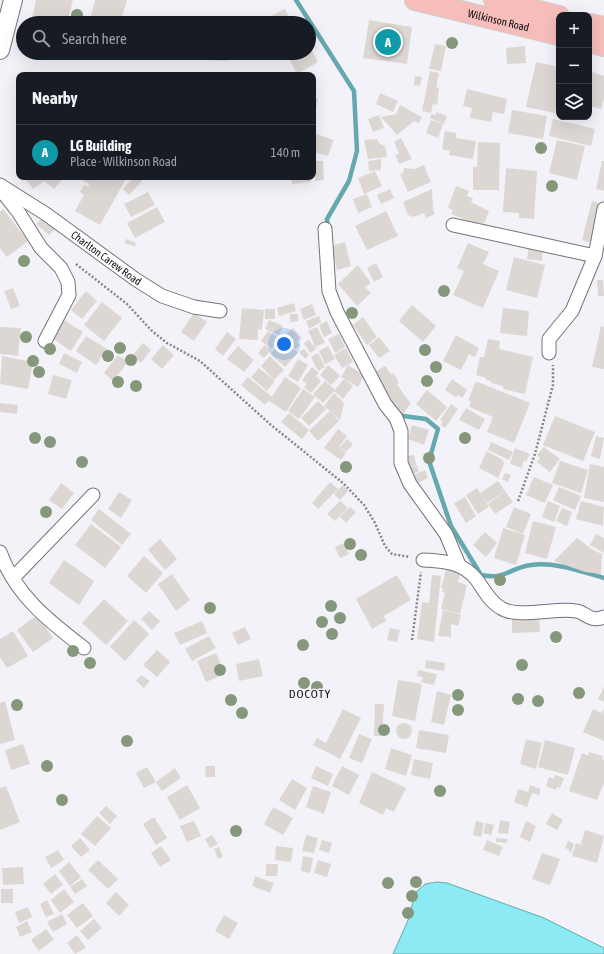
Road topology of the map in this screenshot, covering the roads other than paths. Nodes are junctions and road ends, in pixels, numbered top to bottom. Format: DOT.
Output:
graph roads {
  1 [pos="13,0"];
  2 [pos="416,0"];
  3 [pos="494,0"];
  4 [pos="556,15"];
  5 [pos="592,25"];
  6 [pos="604,27"];
  7 [pos="556,34"];
  8 [pos="592,43"];
  9 [pos="604,46"];
  10 [pos="0,50"];
  11 [pos="0,186"];
  12 [pos="0,189"];
  13 [pos="604,209"];
  14 [pos="453,226"];
  15 [pos="325,229"];
  16 [pos="595,256"];
  17 [pos="220,311"];
  18 [pos="45,341"];
  19 [pos="549,353"];
  20 [pos="93,494"];
  21 [pos="0,552"];
  22 [pos="423,560"];
  23 [pos="459,565"];
  24 [pos="13,578"];
  25 [pos="604,617"];
  26 [pos="84,648"];
  1 -- 10 [label="street"];
  2 -- 7 [label="main road, Wilkinson Road"];
  3 -- 4 [label="main road, Wilkinson Road"];
  5 -- 6 [label="main road"];
  8 -- 9 [label="main road"];
  11 -- 17 [label="street, Charlton Carew Road"];
  12 -- 18 [label="street"];
  13 -- 16 [label="street"];
  14 -- 16 [label="street"];
  15 -- 23 [label="street"];
  16 -- 19 [label="street"];
  20 -- 24 [label="street"];
  21 -- 24 [label="street"];
  22 -- 23 [label="street"];
  23 -- 25 [label="street"];
  24 -- 26 [label="street"];
}
